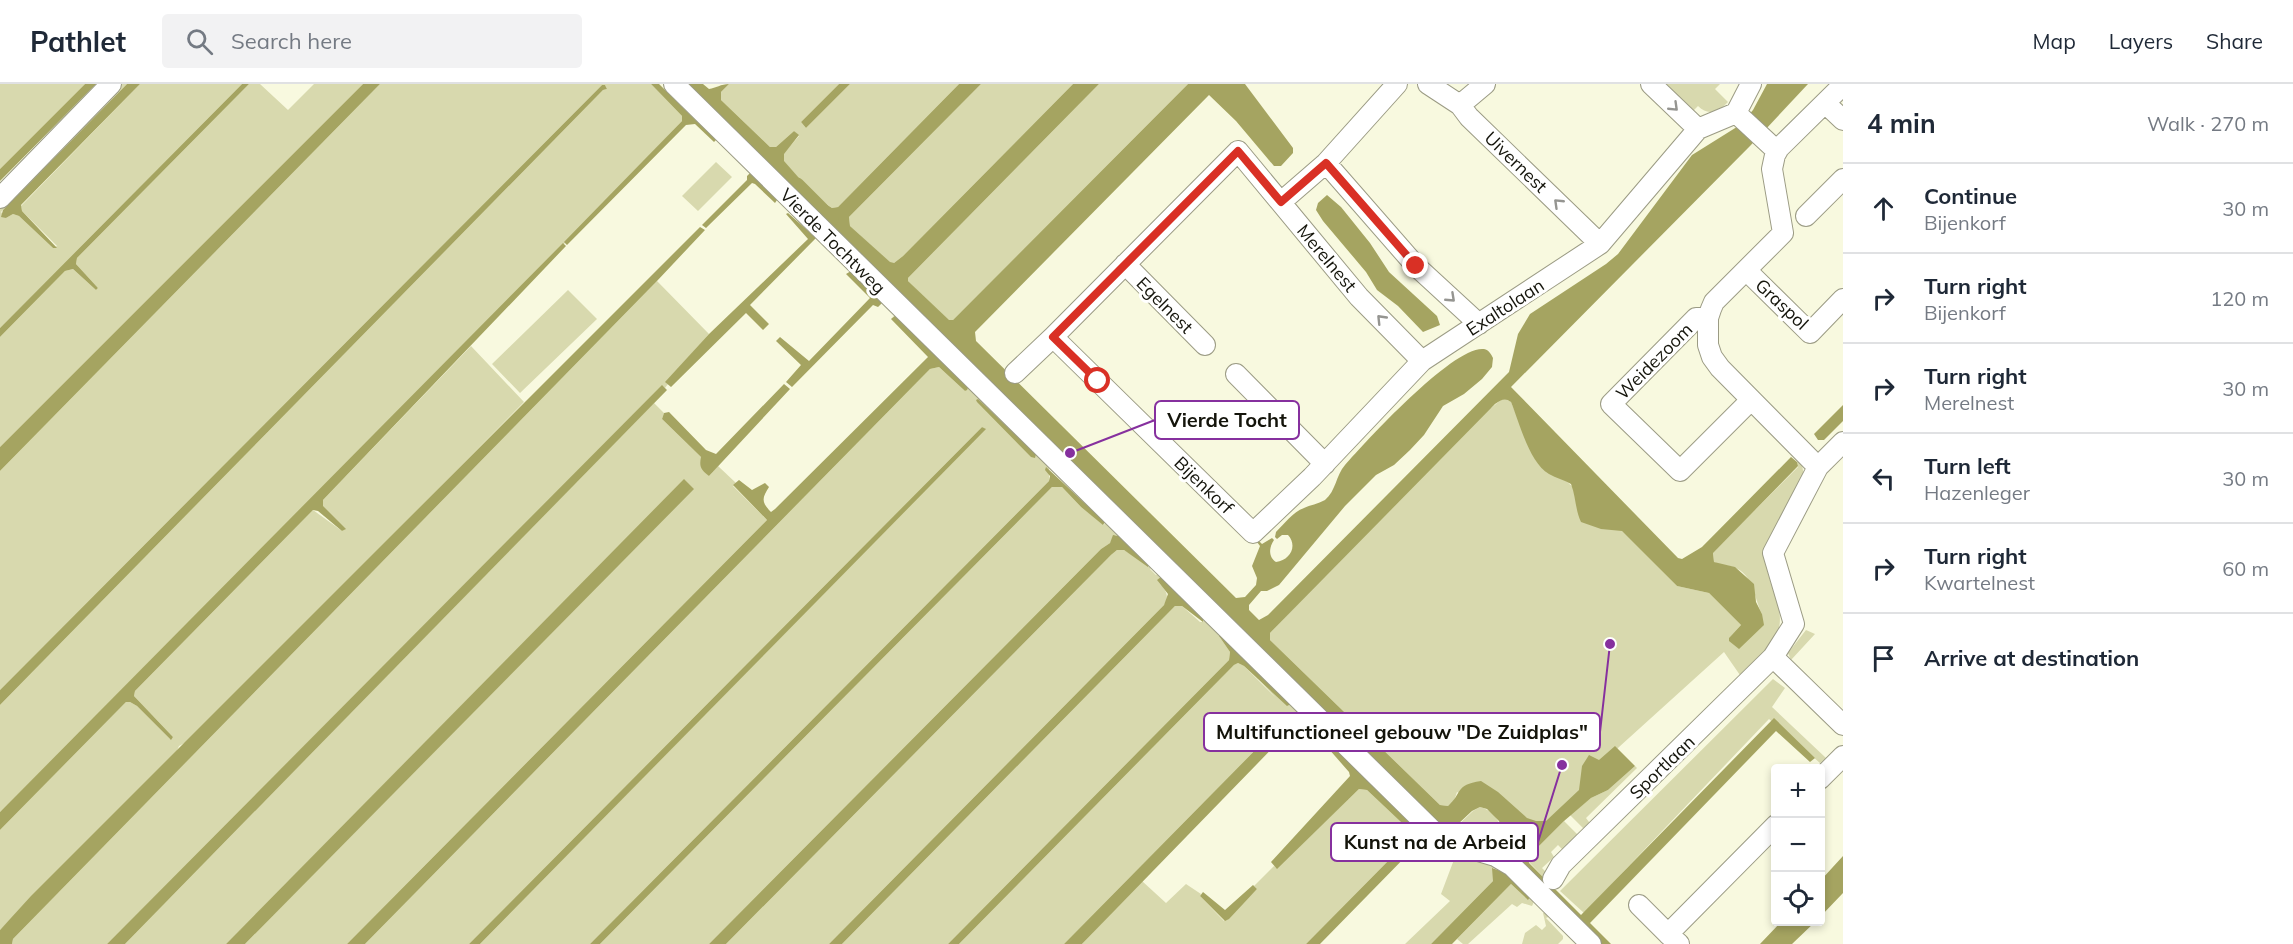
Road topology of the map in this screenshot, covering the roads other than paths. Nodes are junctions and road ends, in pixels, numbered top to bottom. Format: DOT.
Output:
graph roads {
  1 [pos="111,84"];
  2 [pos="674,84"];
  3 [pos="1397,84"];
  4 [pos="1428,84"];
  5 [pos="1485,84"];
  6 [pos="1651,84"];
  7 [pos="1751,84"];
  8 [pos="1843,85"];
  9 [pos="1825,103"];
  10 [pos="1461,105"];
  11 [pos="1739,116"];
  12 [pos="1843,120"];
  13 [pos="1698,129"];
  14 [pos="1777,151"];
  15 [pos="1326,163"];
  16 [pos="1843,180"];
  17 [pos="0,198"];
  18 [pos="1281,202"];
  19 [pos="1806,216"];
  20 [pos="1600,244"];
  21 [pos="1125,264"];
  22 [pos="1746,270"];
  23 [pos="1843,299"];
  24 [pos="1708,318"];
  25 [pos="1479,324"];
  26 [pos="1053,337"];
  27 [pos="1205,345"];
  28 [pos="1422,361"];
  29 [pos="1015,374"];
  30 [pos="1236,374"];
  31 [pos="1747,404"];
  32 [pos="1843,442"];
  33 [pos="1325,464"];
  34 [pos="1818,467"];
  35 [pos="1253,533"];
  36 [pos="1773,657"];
  37 [pos="1843,724"];
  38 [pos="1843,756"];
  39 [pos="1825,775"];
  40 [pos="1771,831"];
  41 [pos="1553,879"];
  42 [pos="1639,905"];
  43 [pos="1673,939"];
  44 [pos="1591,944"];
  1 -- 17 [label="street"];
  2 -- 44 [label="street, Vierde Tochtweg"];
  3 -- 15 [label="street"];
  4 -- 10 [label="street, Uivernest"];
  5 -- 10 [label="street"];
  6 -- 13 [label="street, one-way"];
  7 -- 11 [label="street"];
  8 -- 9 [label="street"];
  9 -- 12 [label="street"];
  9 -- 14 [label="street"];
  20 -- 10 [label="street, Uivernest, one-way"];
  11 -- 13 [label="street, Exaltolaan"];
  11 -- 14 [label="street"];
  13 -- 20 [label="street, Exaltolaan"];
  14 -- 22 [label="street, Weidezoom"];
  15 -- 18 [label="street"];
  15 -- 25 [label="street, one-way"];
  16 -- 19 [label="street"];
  18 -- 21 [label="street, Merelnest"];
  28 -- 18 [label="street, Merelnest, one-way"];
  20 -- 25 [label="street, Exaltolaan"];
  21 -- 26 [label="street"];
  21 -- 27 [label="street, Egelnest"];
  22 -- 23 [label="street, Graspol"];
  22 -- 24 [label="street, Weidezoom"];
  24 -- 31 [label="street, Weidezoom"];
  24 -- 34 [label="street, Weidezoom"];
  25 -- 28 [label="street, Exaltolaan"];
  26 -- 29 [label="street"];
  26 -- 35 [label="street, Bijenkorf"];
  28 -- 33 [label="street, Exaltolaan"];
  30 -- 33 [label="street"];
  32 -- 34 [label="street, Sportlaan"];
  33 -- 35 [label="street, Exaltolaan"];
  34 -- 36 [label="street, Sportlaan"];
  36 -- 37 [label="street"];
  36 -- 41 [label="street, Sportlaan"];
  38 -- 39 [label="street"];
  40 -- 43 [label="street"];
  42 -- 43 [label="street"];
}
